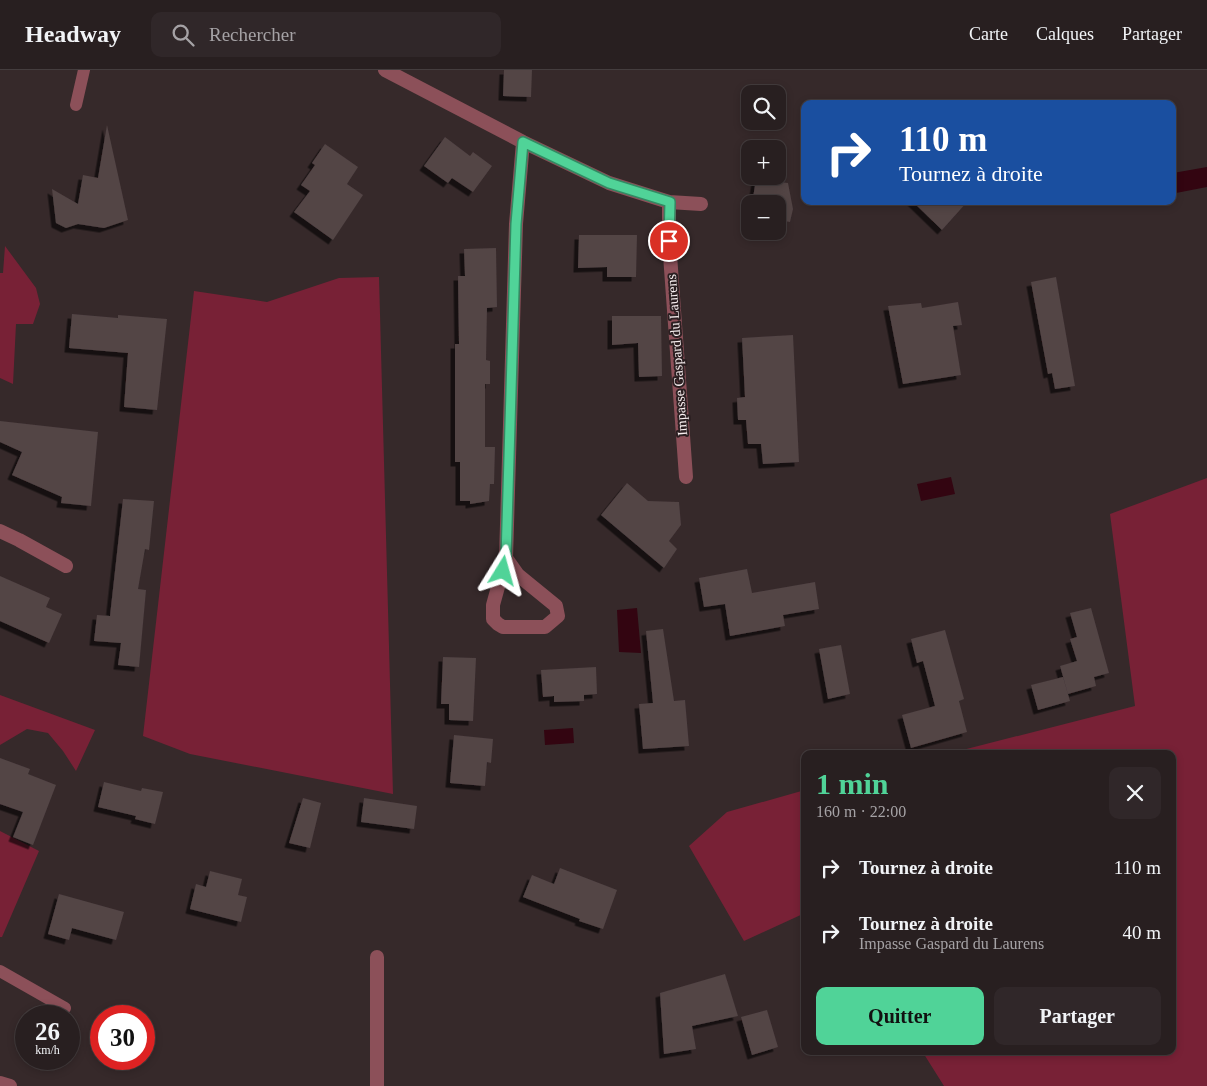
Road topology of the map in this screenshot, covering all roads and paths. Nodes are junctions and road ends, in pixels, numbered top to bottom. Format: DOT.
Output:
graph roads {
  1 [pos="84,70"];
  2 [pos="385,70"];
  3 [pos="76,105"];
  4 [pos="523,142"];
  5 [pos="670,202"];
  6 [pos="701,204"];
  7 [pos="686,477"];
  8 [pos="0,531"];
  9 [pos="506,558"];
  10 [pos="66,566"];
  11 [pos="377,957"];
  12 [pos="0,971"];
  13 [pos="60,1005"];
  14 [pos="0,1083"];
  15 [pos="10,1086"];
  16 [pos="377,1086"];
  1 -- 3 [label="lane"];
  2 -- 4 [label="street"];
  4 -- 5 [label="street"];
  4 -- 9 [label="street"];
  5 -- 6 [label="street"];
  5 -- 7 [label="street, Impasse Gaspard du Laurens"];
  8 -- 10 [label="street"];
  9 -- 9 [label="street"];
  11 -- 16 [label="street"];
  12 -- 13 [label="lane"];
  14 -- 15 [label="street"];
}
